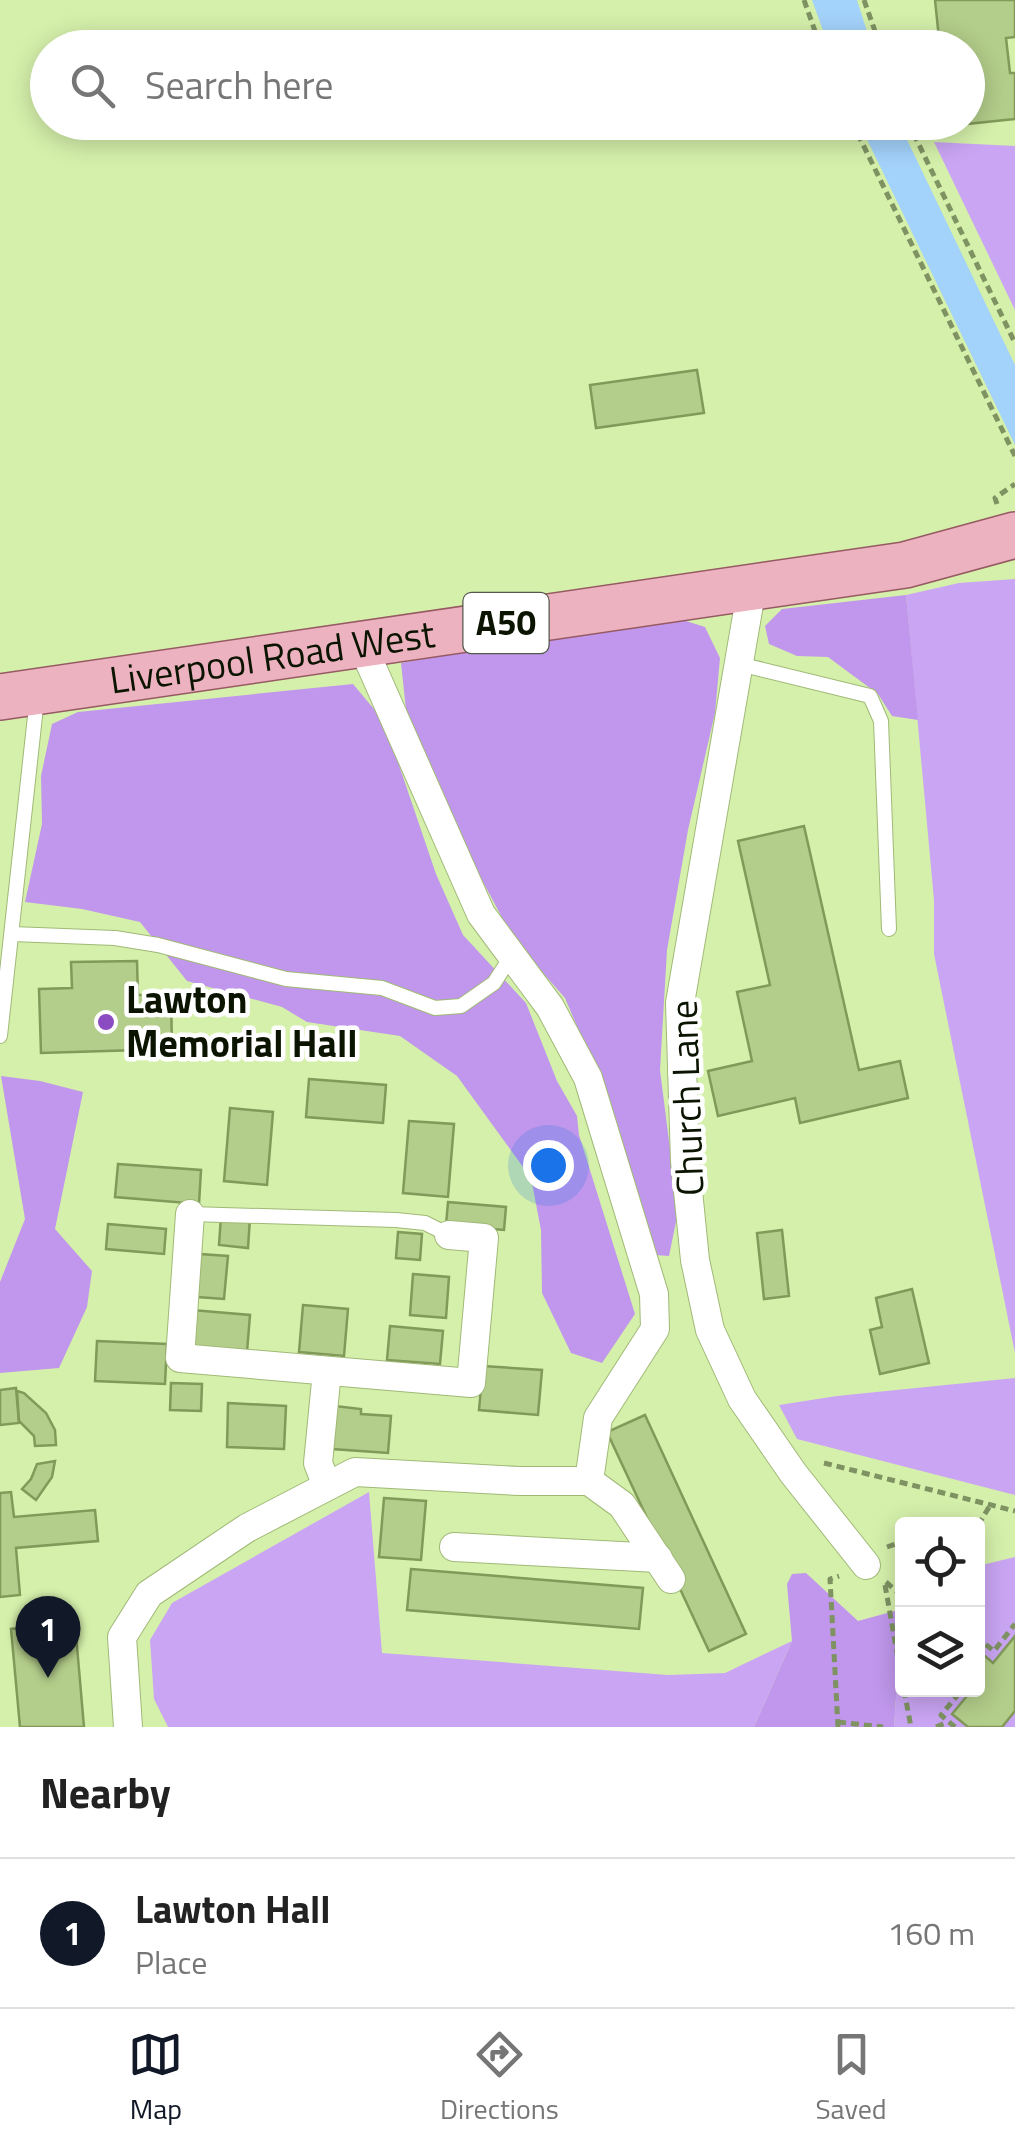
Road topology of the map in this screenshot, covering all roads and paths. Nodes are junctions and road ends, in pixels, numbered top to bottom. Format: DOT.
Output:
graph roads {
  1 [pos="804,0"];
  2 [pos="864,0"];
  3 [pos="815,30"];
  4 [pos="875,30"];
  5 [pos="861,140"];
  6 [pos="917,140"];
  7 [pos="1015,342"];
  8 [pos="1015,456"];
  9 [pos="1013,536"];
  10 [pos="752,587"];
  11 [pos="362,645"];
  12 [pos="739,664"];
  13 [pos="19,695"];
  14 [pos="889,929"];
  15 [pos="12,934"];
  16 [pos="513,955"];
  17 [pos="0,1036"];
  18 [pos="190,1214"];
  19 [pos="449,1235"];
  20 [pos="695,1260"];
  21 [pos="654,1294"];
  22 [pos="327,1371"];
  23 [pos="792,1472"];
  24 [pos="590,1481"];
  25 [pos="328,1486"];
  26 [pos="991,1504"];
  27 [pos="1015,1512"];
  28 [pos="983,1517"];
  29 [pos="454,1547"];
  30 [pos="875,1573"];
  31 [pos="1015,1624"];
  32 [pos="985,1644"];
  33 [pos="895,1652"];
  34 [pos="905,1697"];
  35 [pos="956,1697"];
  36 [pos="951,1724"];
  37 [pos="838,1725"];
  38 [pos="128,1727"];
  39 [pos="884,1727"];
  40 [pos="911,1727"];
  41 [pos="936,1727"];
  1 -- 3 [label="path"];
  2 -- 4 [label="path"];
  5 -- 8 [label="path"];
  6 -- 7 [label="path"];
  9 -- 10 [label="main road, Liverpool Road West / A50"];
  10 -- 11 [label="main road, Liverpool Road West / A50"];
  10 -- 12 [label="street, Church Lane"];
  11 -- 13 [label="main road, Liverpool Road West / A50"];
  11 -- 16 [label="street"];
  12 -- 14 [label="lane"];
  12 -- 20 [label="street, Church Lane"];
  13 -- 15 [label="lane"];
  15 -- 16 [label="lane"];
  15 -- 17 [label="lane"];
  16 -- 21 [label="street"];
  18 -- 19 [label="lane"];
  18 -- 22 [label="street"];
  19 -- 22 [label="street"];
  20 -- 21 [label="street"];
  20 -- 23 [label="street, Church Lane"];
  21 -- 24 [label="street"];
  22 -- 25 [label="street"];
  23 -- 26 [label="path"];
  23 -- 30 [label="street, Church Lane"];
  24 -- 25 [label="street"];
  24 -- 29 [label="street"];
  25 -- 38 [label="street"];
  26 -- 27 [label="path"];
  26 -- 28 [label="path"];
  30 -- 33 [label="path"];
  30 -- 37 [label="path"];
  31 -- 32 [label="path"];
  34 -- 40 [label="path"];
  35 -- 36 [label="path"];
  36 -- 41 [label="path"];
  37 -- 39 [label="path"];
}
